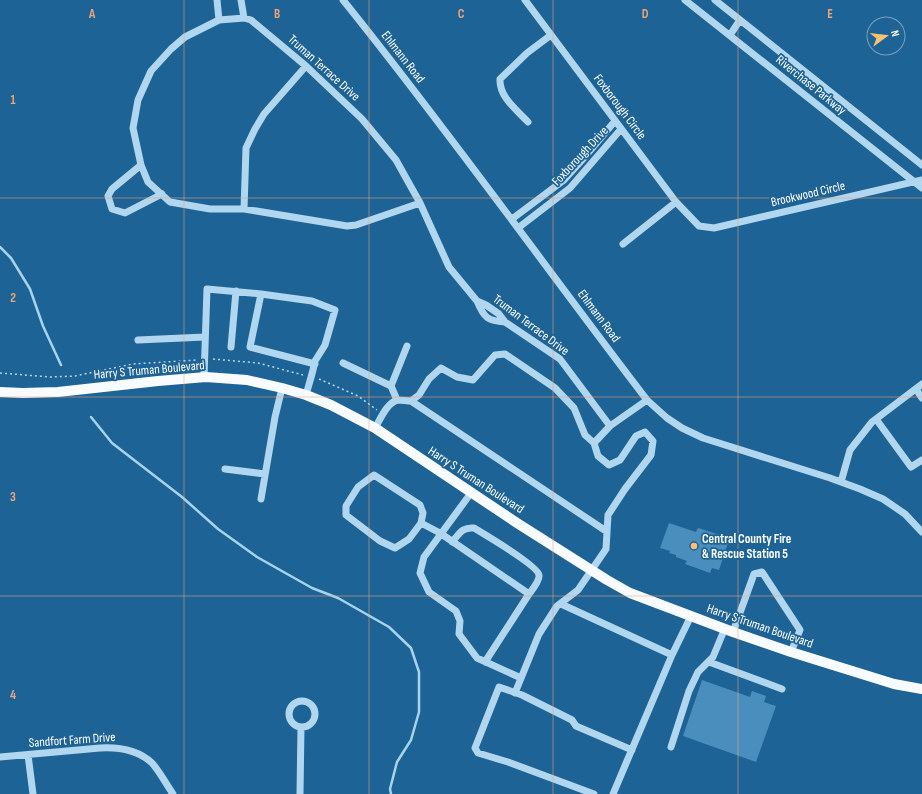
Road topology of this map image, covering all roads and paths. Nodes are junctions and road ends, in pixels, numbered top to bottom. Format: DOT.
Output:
graph roads {
  1 [pos="218,0"];
  2 [pos="241,0"];
  3 [pos="343,0"];
  4 [pos="525,0"];
  5 [pos="686,0"];
  6 [pos="715,0"];
  7 [pos="244,18"];
  8 [pos="219,20"];
  9 [pos="740,20"];
  10 [pos="550,35"];
  11 [pos="730,35"];
  12 [pos="306,66"];
  13 [pos="615,121"];
  14 [pos="528,122"];
  15 [pos="621,129"];
  16 [pos="141,165"];
  17 [pos="922,166"];
  18 [pos="922,180"];
  19 [pos="914,182"];
  20 [pos="922,188"];
  21 [pos="162,194"];
  22 [pos="676,202"];
  23 [pos="420,203"];
  24 [pos="244,209"];
  25 [pos="512,219"];
  26 [pos="699,226"];
  27 [pos="518,228"];
  28 [pos="623,244"];
  29 [pos="236,291"];
  30 [pos="261,294"];
  31 [pos="205,337"];
  32 [pos="138,340"];
  33 [pos="407,346"];
  34 [pos="231,347"];
  35 [pos="343,363"];
  36 [pos="315,364"];
  37 [pos="204,378"];
  38 [pos="391,386"];
  39 [pos="919,386"];
  40 [pos="282,388"];
  41 [pos="0,392"];
  42 [pos="306,395"];
  43 [pos="922,398"];
  44 [pos="397,400"];
  45 [pos="647,400"];
  46 [pos="411,401"];
  47 [pos="876,419"];
  48 [pos="610,426"];
  49 [pos="375,428"];
  50 [pos="594,442"];
  51 [pos="922,460"];
  52 [pos="225,469"];
  53 [pos="265,474"];
  54 [pos="841,482"];
  55 [pos="471,493"];
  56 [pos="261,499"];
  57 [pos="421,524"];
  58 [pos="606,531"];
  59 [pos="922,532"];
  60 [pos="440,533"];
  61 [pos="452,542"];
  62 [pos="591,570"];
  63 [pos="529,594"];
  64 [pos="561,604"];
  65 [pos="691,616"];
  66 [pos="729,630"];
  67 [pos="791,652"];
  68 [pos="672,655"];
  69 [pos="485,662"];
  70 [pos="708,662"];
  71 [pos="521,678"];
  72 [pos="782,689"];
  73 [pos="922,689"];
  74 [pos="515,693"];
  75 [pos="301,727"];
  76 [pos="671,747"];
  77 [pos="632,750"];
  78 [pos="28,755"];
  79 [pos="0,757"];
  80 [pos="33,794"];
  81 [pos="173,794"];
  82 [pos="300,794"];
  83 [pos="594,794"];
  84 [pos="613,794"];
  1 -- 8 [label="street"];
  2 -- 7 [label="street"];
  3 -- 25 [label="street, Ehlmann Road"];
  4 -- 10 [label="street, Foxborough Circle"];
  5 -- 11 [label="street, Riverchase Parkway"];
  6 -- 9 [label="street, Riverchase Parkway"];
  7 -- 8 [label="street"];
  7 -- 12 [label="street, Truman Terrace Drive"];
  8 -- 16 [label="street"];
  9 -- 11 [label="street"];
  9 -- 17 [label="street, Riverchase Parkway"];
  10 -- 13 [label="street, Foxborough Circle"];
  10 -- 14 [label="street"];
  11 -- 19 [label="street, Riverchase Parkway"];
  12 -- 23 [label="street, Truman Terrace Drive"];
  12 -- 24 [label="street"];
  13 -- 15 [label="street, Foxborough Circle"];
  13 -- 25 [label="street, Foxborough Drive"];
  15 -- 22 [label="street, Foxborough Circle"];
  15 -- 27 [label="street, Foxborough Drive"];
  16 -- 21 [label="street"];
  16 -- 21 [label="street"];
  18 -- 19 [label="street, Brookwood Circle"];
  19 -- 20 [label="street, Riverchase Parkway"];
  19 -- 26 [label="street, Brookwood Circle"];
  21 -- 24 [label="street"];
  22 -- 26 [label="street, Foxborough Circle"];
  22 -- 28 [label="street"];
  23 -- 24 [label="street"];
  23 -- 48 [label="street, Truman Terrace Drive"];
  25 -- 27 [label="street, Ehlmann Road"];
  27 -- 45 [label="street, Ehlmann Road"];
  29 -- 30 [label="street"];
  29 -- 31 [label="street"];
  29 -- 34 [label="street"];
  30 -- 36 [label="street"];
  30 -- 36 [label="street"];
  31 -- 32 [label="street"];
  31 -- 37 [label="street"];
  33 -- 38 [label="street"];
  35 -- 38 [label="street"];
  36 -- 42 [label="street"];
  37 -- 40 [label="main road, Harry S Truman Boulevard"];
  37 -- 41 [label="main road, Harry S Truman Boulevard"];
  38 -- 44 [label="street"];
  39 -- 43 [label="street"];
  39 -- 47 [label="street"];
  40 -- 42 [label="main road, Harry S Truman Boulevard"];
  40 -- 53 [label="street"];
  42 -- 49 [label="main road, Harry S Truman Boulevard"];
  44 -- 46 [label="street"];
  44 -- 49 [label="street"];
  45 -- 48 [label="street"];
  45 -- 54 [label="street, Ehlmann Road"];
  46 -- 50 [label="street"];
  46 -- 58 [label="street"];
  47 -- 51 [label="street"];
  47 -- 54 [label="street"];
  48 -- 50 [label="street"];
  49 -- 55 [label="main road, Harry S Truman Boulevard"];
  50 -- 58 [label="street"];
  52 -- 53 [label="street"];
  53 -- 56 [label="street"];
  54 -- 59 [label="street, Ehlmann Road"];
  55 -- 60 [label="street"];
  55 -- 62 [label="main road, Harry S Truman Boulevard"];
  57 -- 57 [label="street"];
  57 -- 60 [label="street"];
  58 -- 62 [label="street"];
  60 -- 61 [label="street"];
  60 -- 69 [label="street"];
  61 -- 63 [label="street"];
  61 -- 63 [label="street"];
  62 -- 64 [label="street"];
  62 -- 65 [label="main road, Harry S Truman Boulevard"];
  63 -- 69 [label="street"];
  64 -- 68 [label="street"];
  64 -- 71 [label="street"];
  65 -- 66 [label="main road, Harry S Truman Boulevard"];
  65 -- 68 [label="street"];
  66 -- 67 [label="main road, Harry S Truman Boulevard"];
  66 -- 67 [label="street"];
  66 -- 70 [label="street"];
  67 -- 73 [label="main road, Harry S Truman Boulevard"];
  68 -- 77 [label="street"];
  69 -- 71 [label="street"];
  70 -- 72 [label="street"];
  70 -- 76 [label="street"];
  71 -- 74 [label="street"];
  74 -- 77 [label="street"];
  74 -- 83 [label="street"];
  75 -- 82 [label="street"];
  77 -- 84 [label="street"];
  78 -- 79 [label="street, Sandfort Farm Drive"];
  78 -- 80 [label="street"];
  78 -- 81 [label="street, Sandfort Farm Drive"];
}
